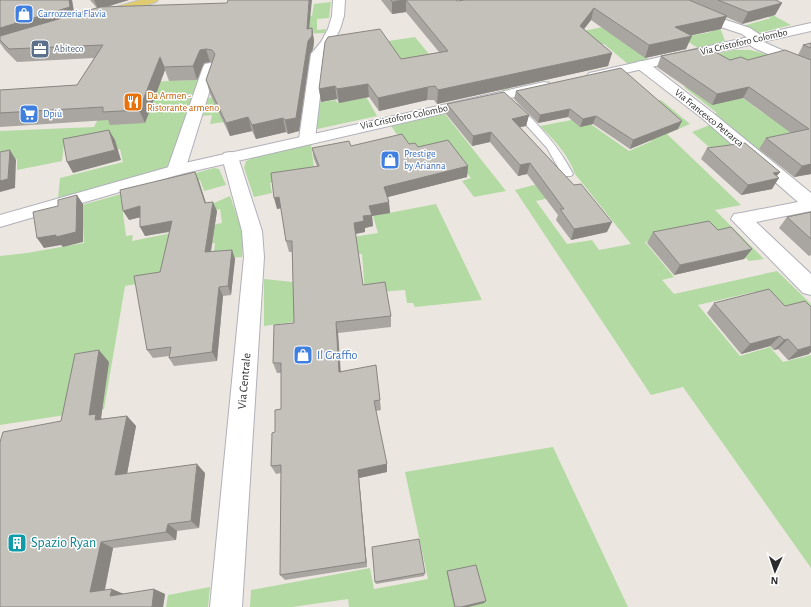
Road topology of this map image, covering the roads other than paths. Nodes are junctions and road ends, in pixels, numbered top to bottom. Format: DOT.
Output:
graph roads {
  1 [pos="152,0"];
  2 [pos="340,0"];
  3 [pos="669,0"];
  4 [pos="91,18"];
  5 [pos="811,27"];
  6 [pos="755,40"];
  7 [pos="642,65"];
  8 [pos="210,67"];
  9 [pos="811,68"];
  10 [pos="580,78"];
  11 [pos="557,84"];
  12 [pos="503,95"];
  13 [pos="307,138"];
  14 [pos="230,158"];
  15 [pos="176,170"];
  16 [pos="567,174"];
  17 [pos="811,204"];
  18 [pos="0,221"];
  19 [pos="811,287"];
  20 [pos="226,607"];
  1 -- 4 [label="main road"];
  2 -- 13 [label="street"];
  3 -- 6 [label="street"];
  5 -- 6 [label="street, Via Cristoforo Colombo"];
  6 -- 7 [label="street, Via Cristoforo Colombo"];
  6 -- 9 [label="street"];
  7 -- 10 [label="street, Via Cristoforo Colombo"];
  7 -- 17 [label="street, Via Francesco Petrarca"];
  8 -- 15 [label="street"];
  11 -- 12 [label="street, Via Cristoforo Colombo"];
  12 -- 13 [label="street, Via Cristoforo Colombo"];
  12 -- 16 [label="lane"];
  13 -- 14 [label="street, Via Cristoforo Colombo"];
  14 -- 15 [label="street, Via Cristoforo Colombo"];
  14 -- 20 [label="street, Via Centrale"];
  15 -- 18 [label="street, Via Cristoforo Colombo"];
  17 -- 19 [label="street"];
}
